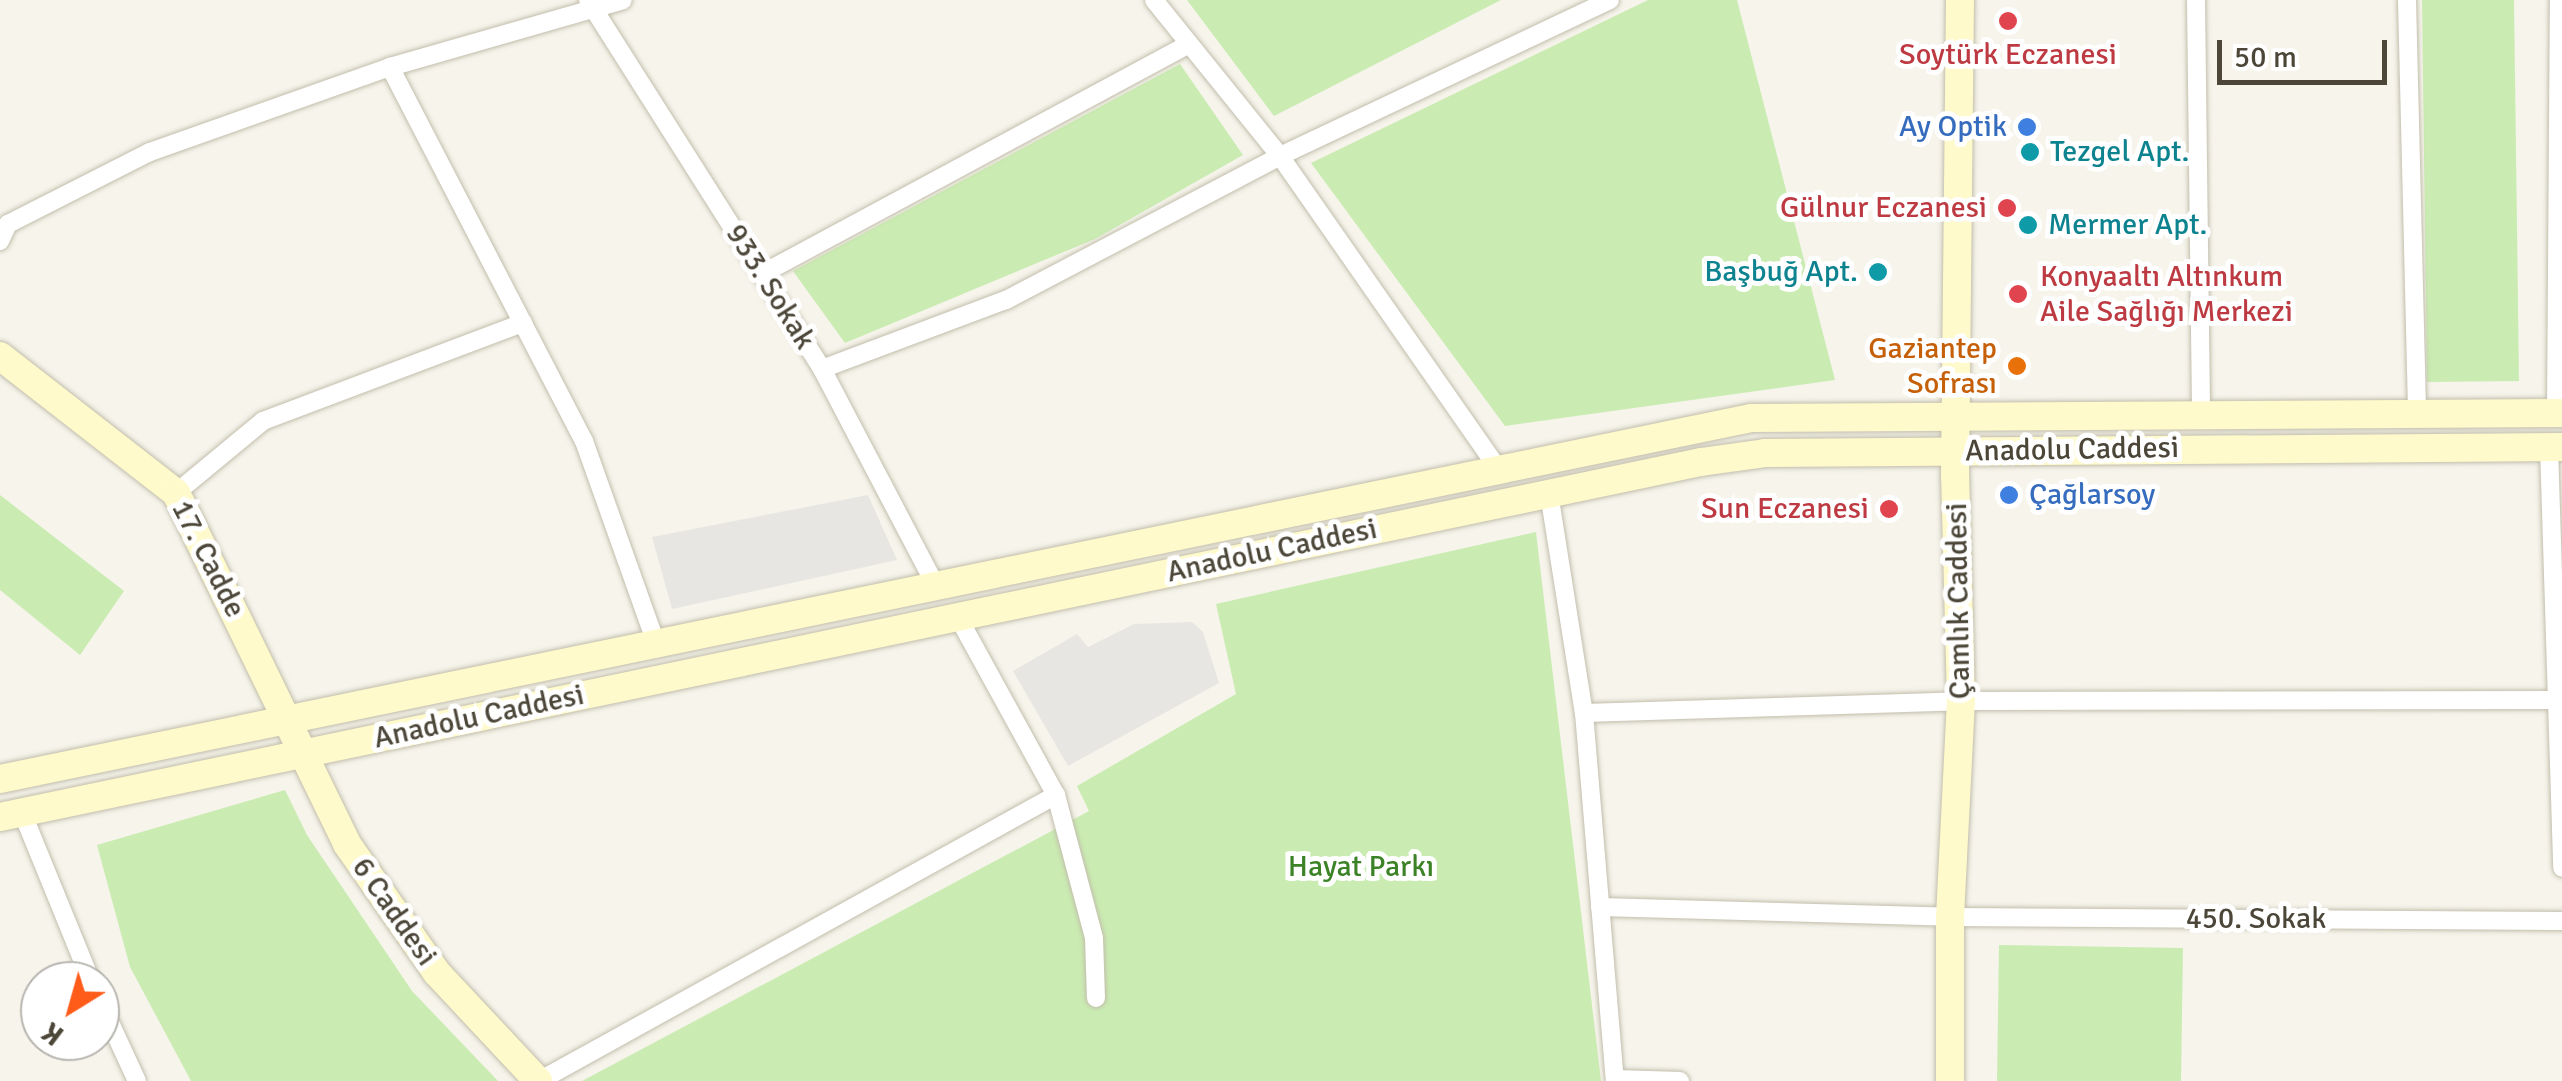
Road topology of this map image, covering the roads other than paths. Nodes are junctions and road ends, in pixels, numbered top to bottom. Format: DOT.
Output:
graph roads {
  1 [pos="623,0"];
  2 [pos="1154,0"];
  3 [pos="1610,0"];
  4 [pos="1960,0"];
  5 [pos="2196,0"];
  6 [pos="2408,0"];
  7 [pos="2559,0"];
  8 [pos="591,5"];
  9 [pos="1188,44"];
  10 [pos="390,67"];
  11 [pos="1280,156"];
  12 [pos="3,228"];
  13 [pos="762,274"];
  14 [pos="523,323"];
  15 [pos="0,356"];
  16 [pos="822,368"];
  17 [pos="2559,413"];
  18 [pos="2418,414"];
  19 [pos="2200,416"];
  20 [pos="1957,418"];
  21 [pos="2556,447"];
  22 [pos="1955,452"];
  23 [pos="1498,469"];
  24 [pos="176,493"];
  25 [pos="1550,493"];
  26 [pos="935,584"];
  27 [pos="958,617"];
  28 [pos="656,643"];
  29 [pos="2557,700"];
  30 [pos="1961,701"];
  31 [pos="1584,713"];
  32 [pos="288,716"];
  33 [pos="306,754"];
  34 [pos="0,779"];
  35 [pos="1056,796"];
  36 [pos="11,814"];
  37 [pos="2562,868"];
  38 [pos="1600,906"];
  39 [pos="1950,917"];
  40 [pos="2562,920"];
  41 [pos="81,961"];
  42 [pos="1096,998"];
  43 [pos="120,1044"];
  44 [pos="1615,1080"];
  45 [pos="137,1081"];
  46 [pos="539,1081"];
  47 [pos="1680,1081"];
  48 [pos="1950,1081"];
  1 -- 8 [label="street"];
  2 -- 9 [label="street"];
  3 -- 11 [label="street"];
  4 -- 20 [label="main road, Çamlık Caddesi"];
  5 -- 19 [label="street"];
  6 -- 18 [label="street"];
  7 -- 17 [label="street"];
  8 -- 10 [label="street"];
  8 -- 13 [label="street, 933. Sokak"];
  9 -- 11 [label="street"];
  9 -- 13 [label="street"];
  10 -- 12 [label="street"];
  10 -- 14 [label="street"];
  11 -- 16 [label="street"];
  11 -- 23 [label="street"];
  13 -- 16 [label="street, 933. Sokak"];
  14 -- 24 [label="street"];
  14 -- 28 [label="street"];
  15 -- 24 [label="main road, 17. Cadde"];
  16 -- 26 [label="street, 933. Sokak"];
  17 -- 18 [label="main road, Anadolu Caddesi"];
  18 -- 19 [label="main road, Anadolu Caddesi"];
  19 -- 20 [label="main road, Anadolu Caddesi"];
  20 -- 22 [label="main road, Çamlık Caddesi"];
  20 -- 23 [label="main road, Anadolu Caddesi"];
  21 -- 22 [label="main road, Anadolu Caddesi"];
  21 -- 29 [label="street"];
  22 -- 25 [label="main road, Anadolu Caddesi"];
  22 -- 30 [label="main road, Çamlık Caddesi"];
  23 -- 26 [label="main road, Anadolu Caddesi"];
  24 -- 32 [label="main road, 17. Cadde"];
  25 -- 27 [label="main road, Anadolu Caddesi"];
  25 -- 31 [label="street"];
  26 -- 28 [label="main road, Anadolu Caddesi"];
  27 -- 33 [label="main road, Anadolu Caddesi"];
  27 -- 35 [label="street"];
  28 -- 32 [label="main road, Anadolu Caddesi"];
  29 -- 30 [label="street"];
  29 -- 37 [label="street"];
  30 -- 31 [label="street"];
  30 -- 39 [label="main road, Çamlık Caddesi"];
  31 -- 38 [label="street"];
  32 -- 33 [label="main road, 6 Caddesi"];
  32 -- 34 [label="main road, Anadolu Caddesi"];
  33 -- 36 [label="main road, Anadolu Caddesi"];
  33 -- 46 [label="main road, 6 Caddesi"];
  35 -- 42 [label="street"];
  35 -- 46 [label="street"];
  36 -- 41 [label="street"];
  38 -- 39 [label="street, 450. Sokak"];
  38 -- 44 [label="street"];
  39 -- 40 [label="street, 450. Sokak"];
  39 -- 48 [label="main road, Çamlık Caddesi"];
  43 -- 45 [label="street"];
  44 -- 47 [label="street"];
}
